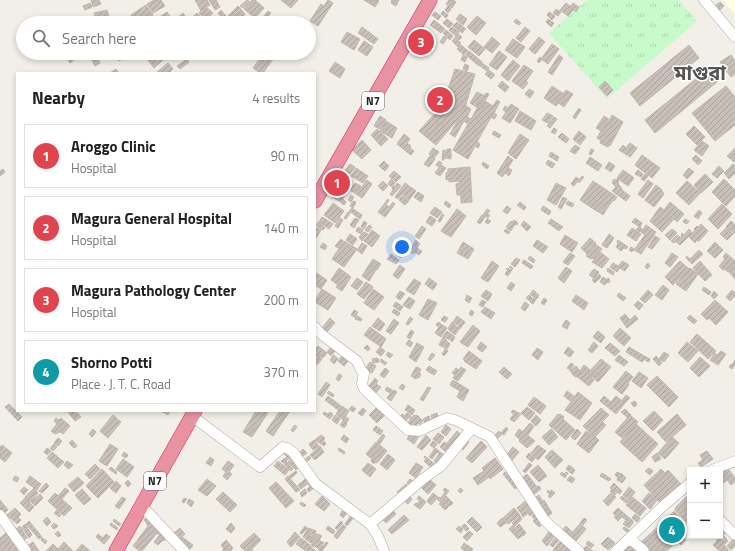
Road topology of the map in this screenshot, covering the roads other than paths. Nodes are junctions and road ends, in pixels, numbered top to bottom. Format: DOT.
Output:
graph roads {
  1 [pos="430,0"];
  2 [pos="704,0"];
  3 [pos="735,37"];
  4 [pos="316,199"];
  5 [pos="316,329"];
  6 [pos="194,414"];
  7 [pos="472,428"];
  8 [pos="735,461"];
  9 [pos="720,467"];
  10 [pos="687,488"];
  11 [pos="141,505"];
  12 [pos="0,516"];
  13 [pos="723,523"];
  14 [pos="370,524"];
  15 [pos="735,535"];
  16 [pos="630,538"];
  17 [pos="26,551"];
  18 [pos="116,551"];
  19 [pos="184,551"];
  20 [pos="384,551"];
  21 [pos="579,551"];
  22 [pos="616,551"];
  23 [pos="644,551"];
  1 -- 4 [label="highway, N7"];
  2 -- 3 [label="street"];
  5 -- 7 [label="street"];
  6 -- 11 [label="highway, N7"];
  6 -- 14 [label="street"];
  7 -- 14 [label="street"];
  7 -- 21 [label="street"];
  8 -- 9 [label="street"];
  10 -- 16 [label="street"];
  11 -- 18 [label="highway, N7"];
  11 -- 19 [label="street"];
  12 -- 17 [label="street"];
  13 -- 15 [label="street"];
  14 -- 20 [label="street"];
  16 -- 22 [label="street"];
  16 -- 23 [label="street"];
}
